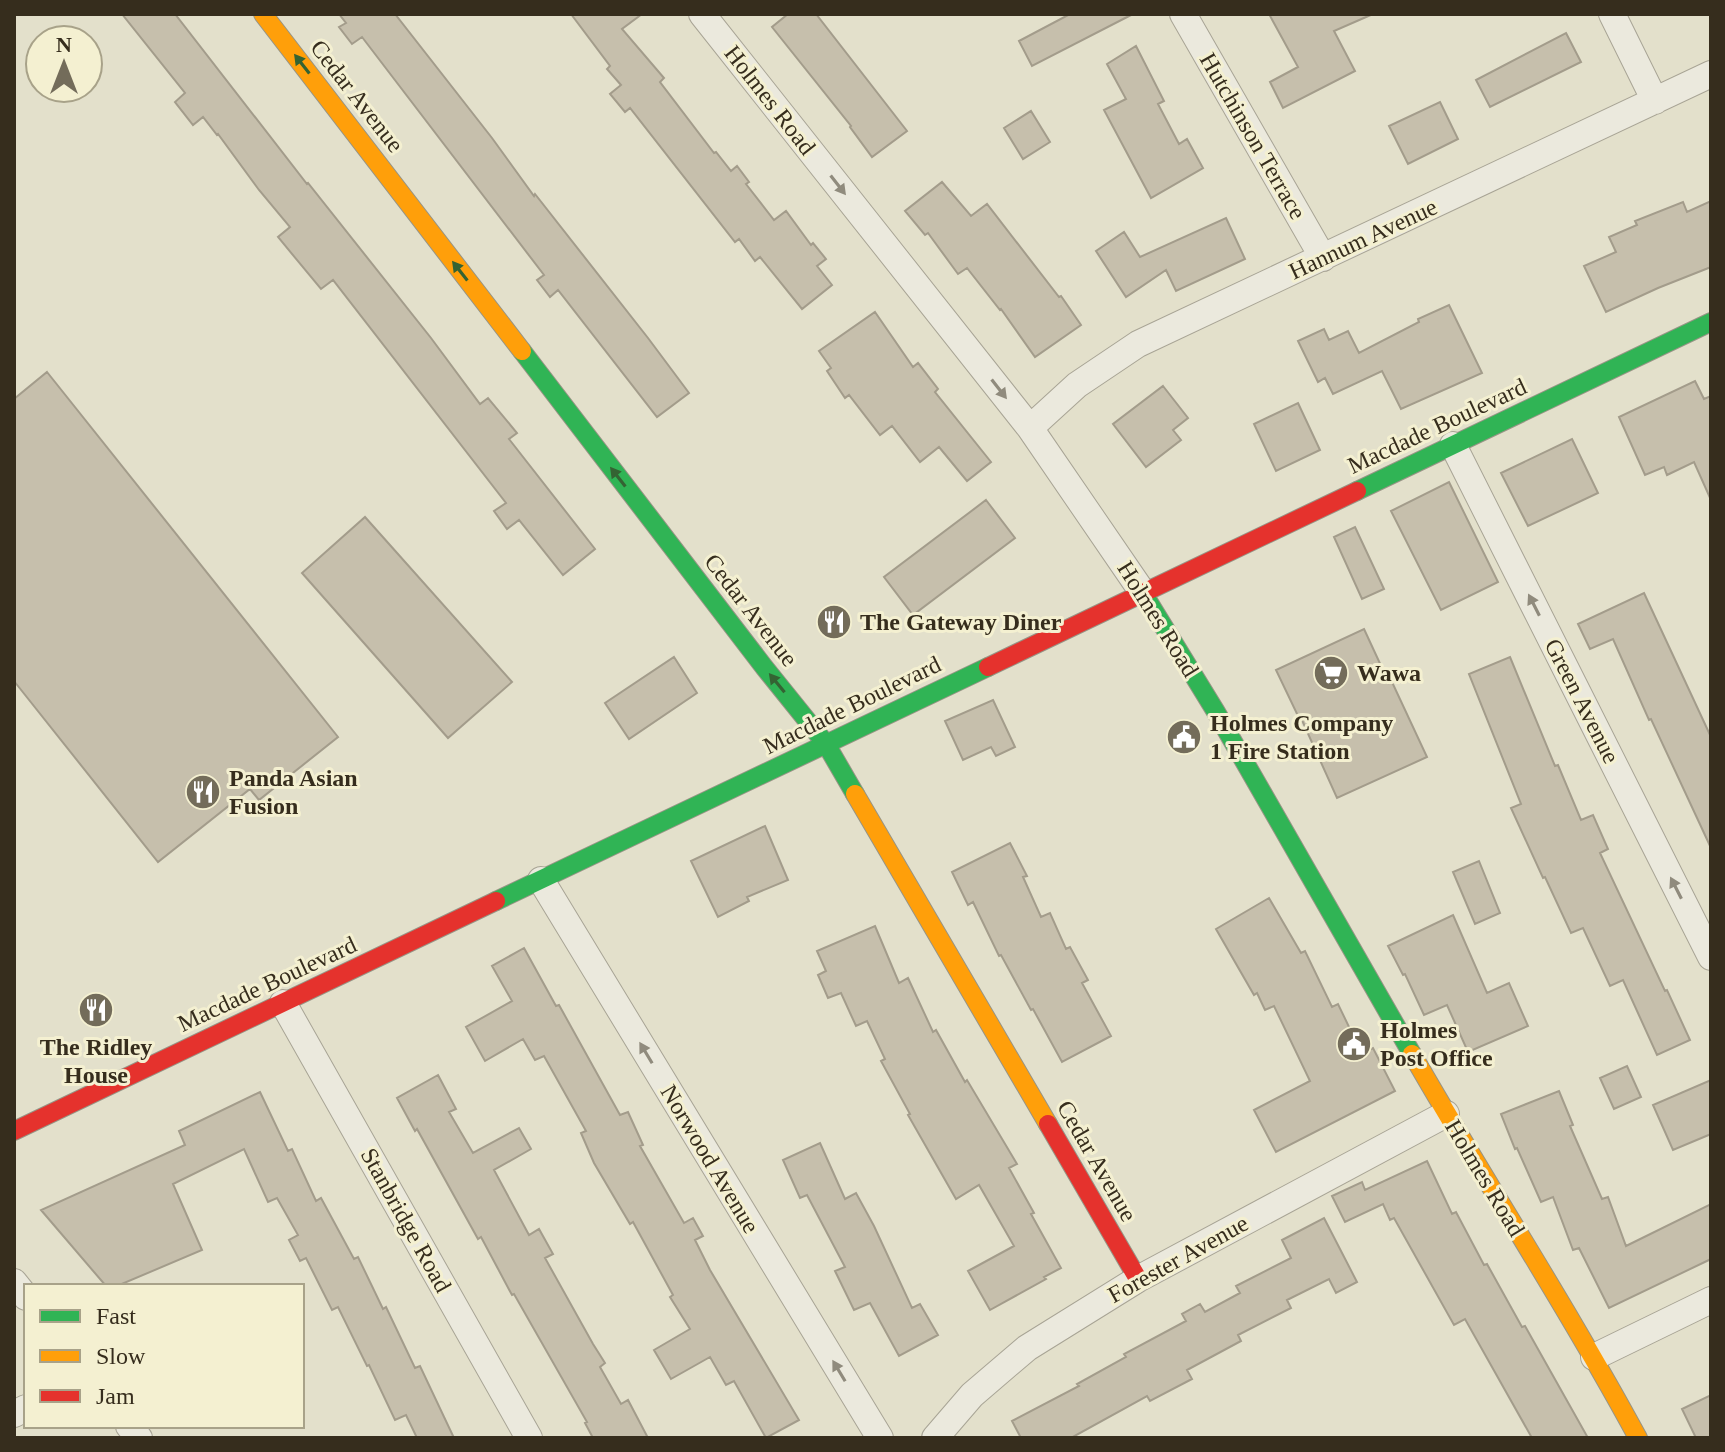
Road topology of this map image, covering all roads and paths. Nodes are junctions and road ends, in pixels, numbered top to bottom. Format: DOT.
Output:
graph roads {
  1 [pos="263,14"];
  2 [pos="702,14"];
  3 [pos="1183,14"];
  4 [pos="1612,14"];
  5 [pos="1711,74"];
  6 [pos="1655,101"];
  7 [pos="1323,258"];
  8 [pos="1711,322"];
  9 [pos="1030,428"];
  10 [pos="1453,445"];
  11 [pos="1143,593"];
  12 [pos="826,744"];
  13 [pos="541,880"];
  14 [pos="1711,957"];
  15 [pos="283,1003"];
  16 [pos="1446,1114"];
  17 [pos="14,1131"];
  18 [pos="1138,1279"];
  19 [pos="1711,1300"];
  20 [pos="1594,1357"];
  21 [pos="529,1438"];
  22 [pos="880,1438"];
  23 [pos="935,1438"];
  24 [pos="1638,1438"];
  12 -- 1 [label="street, Cedar Avenue, one-way"];
  2 -- 9 [label="street, Holmes Road, one-way"];
  3 -- 7 [label="street, Hutchinson Terrace"];
  4 -- 6 [label="street"];
  5 -- 6 [label="street, Hannum Avenue"];
  6 -- 7 [label="street, Hannum Avenue"];
  7 -- 9 [label="street, Hannum Avenue"];
  8 -- 10 [label="street, Macdade Boulevard"];
  9 -- 11 [label="street, Holmes Road"];
  10 -- 11 [label="street, Macdade Boulevard"];
  14 -- 10 [label="street, Green Avenue, one-way"];
  11 -- 12 [label="street, Macdade Boulevard"];
  11 -- 16 [label="street, Holmes Road"];
  12 -- 13 [label="street, Macdade Boulevard"];
  12 -- 18 [label="street, Cedar Avenue"];
  13 -- 15 [label="street, Macdade Boulevard"];
  22 -- 13 [label="street, Norwood Avenue, one-way"];
  15 -- 17 [label="street, Macdade Boulevard"];
  15 -- 21 [label="street, Stanbridge Road"];
  16 -- 18 [label="street, Forester Avenue"];
  16 -- 20 [label="street, Holmes Road"];
  18 -- 23 [label="street, Forester Avenue"];
  19 -- 20 [label="street"];
  20 -- 24 [label="street, Holmes Road"];
}
